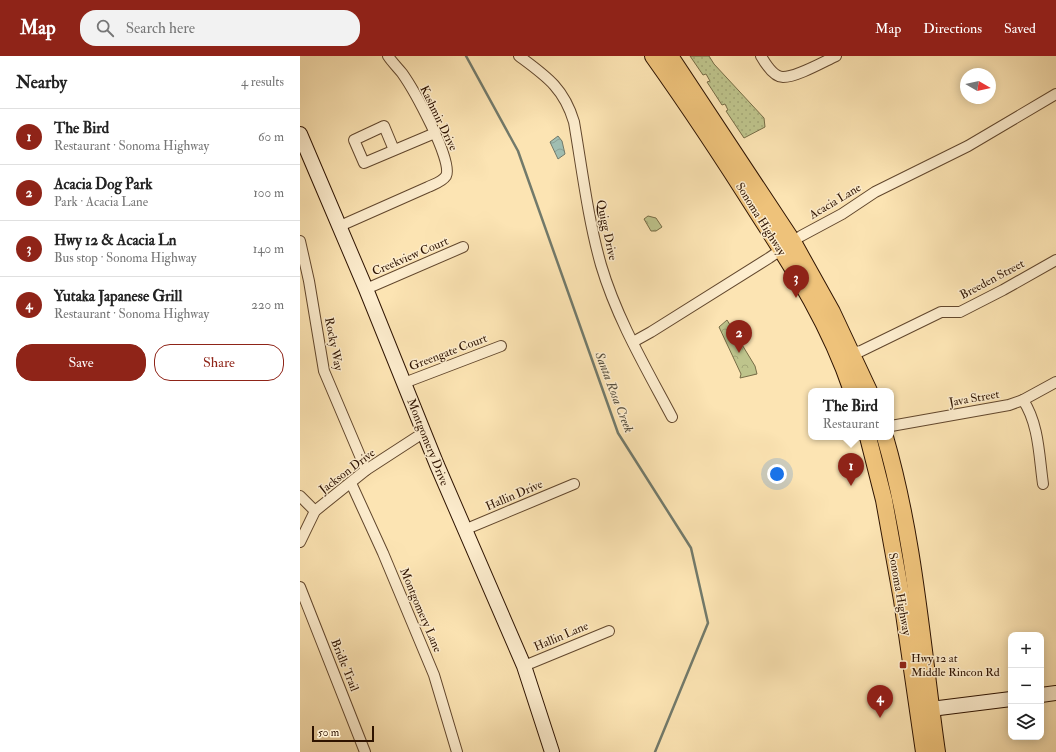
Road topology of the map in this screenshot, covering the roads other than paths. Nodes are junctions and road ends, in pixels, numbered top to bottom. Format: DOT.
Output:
graph roads {
  1 [pos="388,56"];
  2 [pos="519,56"];
  3 [pos="653,56"];
  4 [pos="670,56"];
  5 [pos="761,56"];
  6 [pos="836,56"];
  7 [pos="1056,94"];
  8 [pos="435,133"];
  9 [pos="300,134"];
  10 [pos="394,150"];
  11 [pos="340,226"];
  12 [pos="300,241"];
  13 [pos="787,246"];
  14 [pos="463,247"];
  15 [pos="1055,263"];
  16 [pos="366,289"];
  17 [pos="633,342"];
  18 [pos="502,346"];
  19 [pos="852,353"];
  20 [pos="1056,382"];
  21 [pos="404,383"];
  22 [pos="851,388"];
  23 [pos="868,388"];
  24 [pos="1023,400"];
  25 [pos="672,417"];
  26 [pos="894,425"];
  27 [pos="424,434"];
  28 [pos="869,440"];
  29 [pos="886,440"];
  30 [pos="366,470"];
  31 [pos="351,483"];
  32 [pos="574,484"];
  33 [pos="1043,484"];
  34 [pos="300,496"];
  35 [pos="315,511"];
  36 [pos="464,530"];
  37 [pos="300,542"];
  38 [pos="300,587"];
  39 [pos="609,631"];
  40 [pos="524,666"];
  41 [pos="1056,693"];
  42 [pos="1044,695"];
  43 [pos="1008,699"];
  44 [pos="925,711"];
  45 [pos="366,752"];
  46 [pos="457,752"];
  47 [pos="552,752"];
  48 [pos="924,752"];
  49 [pos="937,752"];
  1 -- 8 [label="street, Kashmir Drive"];
  2 -- 17 [label="street, Quigg Drive"];
  3 -- 13 [label="main road, Sonoma Highway"];
  4 -- 13 [label="main road, Sonoma Highway"];
  5 -- 6 [label="street"];
  7 -- 13 [label="street, Acacia Lane"];
  8 -- 10 [label="street"];
  8 -- 11 [label="street, Kashmir Drive"];
  9 -- 11 [label="street, Montgomery Drive"];
  11 -- 16 [label="street, Montgomery Drive"];
  12 -- 30 [label="street, Rocky Way"];
  13 -- 17 [label="street, Acacia Lane"];
  13 -- 19 [label="main road, Sonoma Highway"];
  13 -- 22 [label="main road, Sonoma Highway"];
  14 -- 16 [label="street, Creekview Court"];
  15 -- 19 [label="street, Breeden Street"];
  16 -- 21 [label="street, Montgomery Drive"];
  17 -- 25 [label="street, Quigg Drive"];
  18 -- 21 [label="street, Greengate Court"];
  19 -- 23 [label="main road, Sonoma Highway"];
  20 -- 24 [label="street, Java Street"];
  21 -- 27 [label="street, Montgomery Drive"];
  24 -- 26 [label="street, Java Street"];
  24 -- 33 [label="street"];
  27 -- 30 [label="street, Jackson Drive"];
  27 -- 36 [label="street, Montgomery Drive"];
  28 -- 44 [label="main road, Sonoma Highway"];
  29 -- 44 [label="main road, Sonoma Highway"];
  30 -- 31 [label="street, Jackson Drive"];
  31 -- 35 [label="street, Jackson Drive"];
  31 -- 46 [label="street, Montgomery Lane"];
  32 -- 36 [label="street, Hallin Drive"];
  34 -- 35 [label="street"];
  35 -- 37 [label="street, Jackson Drive"];
  36 -- 40 [label="street, Montgomery Drive"];
  38 -- 45 [label="street, Bridle Trail"];
  39 -- 40 [label="street, Hallin Lane"];
  40 -- 47 [label="street, Montgomery Drive"];
  41 -- 42 [label="street"];
  43 -- 44 [label="street"];
  44 -- 48 [label="main road, Sonoma Highway"];
  44 -- 49 [label="main road, Sonoma Highway"];
}
